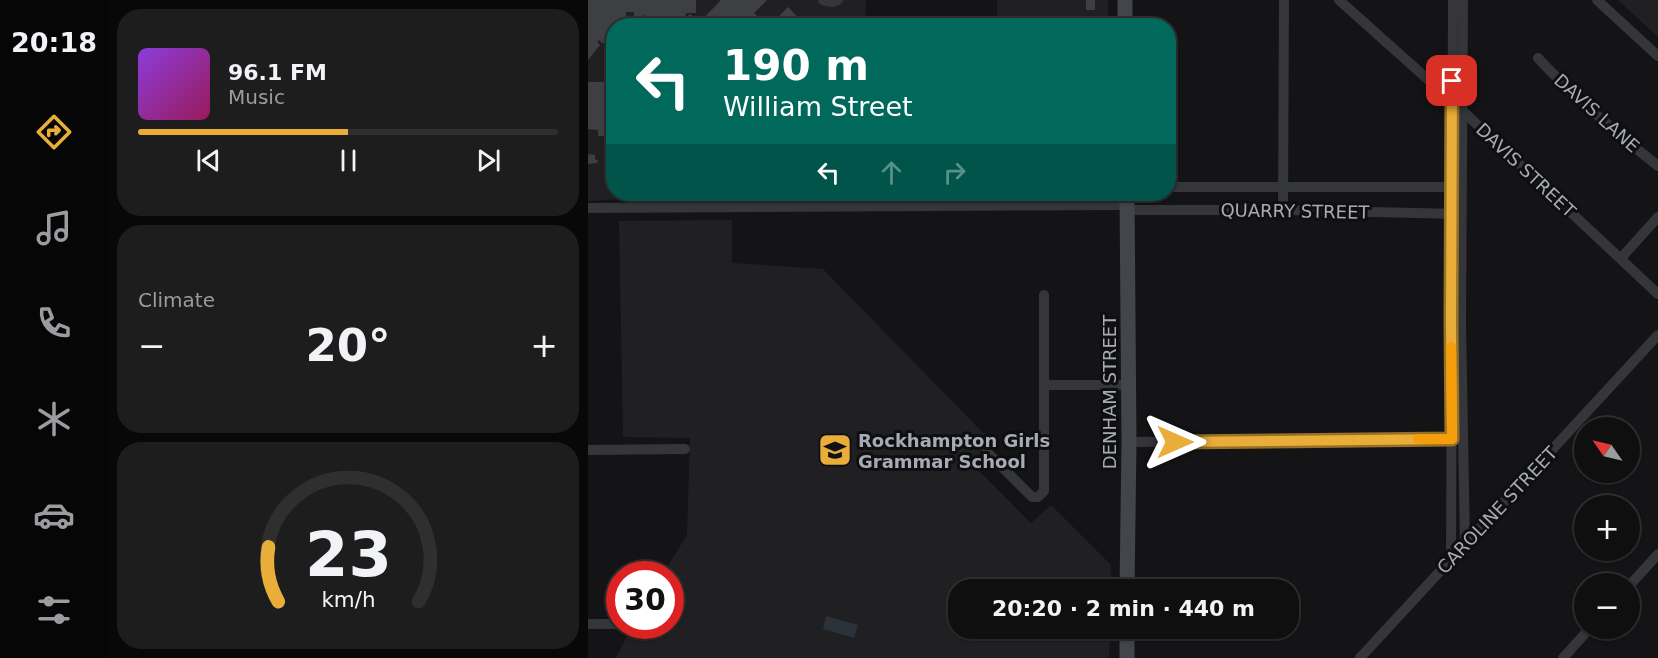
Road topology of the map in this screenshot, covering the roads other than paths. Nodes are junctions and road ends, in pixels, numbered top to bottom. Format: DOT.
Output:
graph roads {
  1 [pos="823,0"];
  2 [pos="837,0"];
  3 [pos="1125,0"];
  4 [pos="1284,0"];
  5 [pos="1339,0"];
  6 [pos="1453,0"];
  7 [pos="1463,0"];
  8 [pos="1597,0"];
  9 [pos="1125,18"];
  10 [pos="1658,56"];
  11 [pos="1538,58"];
  12 [pos="1452,101"];
  13 [pos="1463,112"];
  14 [pos="1658,166"];
  15 [pos="1458,187"];
  16 [pos="1176,188"];
  17 [pos="1283,188"];
  18 [pos="1127,203"];
  19 [pos="588,208"];
  20 [pos="1283,210"];
  21 [pos="1458,214"];
  22 [pos="1658,216"];
  23 [pos="1621,258"];
  24 [pos="1658,294"];
  25 [pos="1044,295"];
  26 [pos="1658,335"];
  27 [pos="1128,385"];
  28 [pos="1044,386"];
  29 [pos="1464,438"];
  30 [pos="1452,439"];
  31 [pos="1129,442"];
  32 [pos="685,449"];
  33 [pos="588,450"];
  34 [pos="987,452"];
  35 [pos="1465,545"];
  36 [pos="1658,554"];
  37 [pos="1451,561"];
  38 [pos="1640,574"];
  39 [pos="1127,579"];
  40 [pos="588,624"];
  41 [pos="606,624"];
  42 [pos="1127,639"];
  43 [pos="1580,639"];
  44 [pos="1127,658"];
  45 [pos="1360,658"];
  46 [pos="1563,658"];
  1 -- 2 [label="street"];
  3 -- 9 [label="street"];
  4 -- 17 [label="street"];
  5 -- 12 [label="street, DAVIS STREET"];
  6 -- 12 [label="street"];
  7 -- 13 [label="street"];
  8 -- 10 [label="street"];
  11 -- 14 [label="street, DAVIS LANE"];
  12 -- 13 [label="street, DAVIS STREET"];
  12 -- 15 [label="street"];
  13 -- 15 [label="street"];
  13 -- 23 [label="street, DAVIS STREET"];
  15 -- 17 [label="street, QUARRY STREET"];
  15 -- 21 [label="street"];
  16 -- 17 [label="street, QUARRY STREET"];
  17 -- 20 [label="street"];
  18 -- 19 [label="street, QUARRY STREET"];
  18 -- 20 [label="street, QUARRY STREET"];
  18 -- 27 [label="street, DENHAM STREET"];
  20 -- 21 [label="street, QUARRY STREET"];
  21 -- 29 [label="street"];
  21 -- 30 [label="street"];
  22 -- 23 [label="street"];
  23 -- 24 [label="street, DAVIS STREET"];
  25 -- 28 [label="street"];
  26 -- 35 [label="street, CAROLINE STREET"];
  27 -- 28 [label="street"];
  27 -- 31 [label="street, DENHAM STREET"];
  28 -- 34 [label="street"];
  29 -- 30 [label="street"];
  29 -- 35 [label="street"];
  30 -- 31 [label="street"];
  30 -- 37 [label="street"];
  31 -- 39 [label="street, DENHAM STREET"];
  32 -- 33 [label="street"];
  35 -- 37 [label="street, CAROLINE STREET"];
  36 -- 38 [label="street"];
  37 -- 45 [label="street, CAROLINE STREET"];
  40 -- 41 [label="street"];
  42 -- 44 [label="street"];
  43 -- 46 [label="street"];
}
